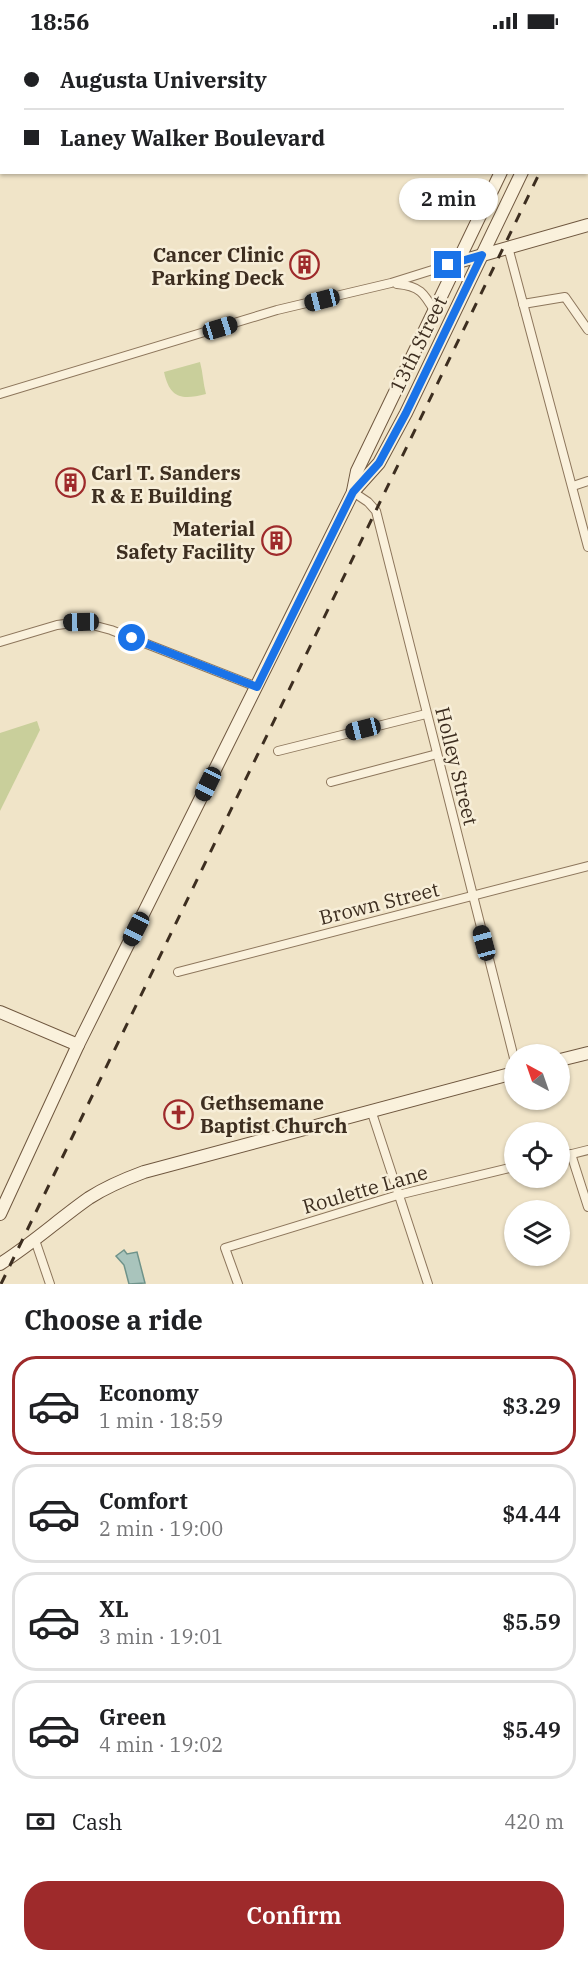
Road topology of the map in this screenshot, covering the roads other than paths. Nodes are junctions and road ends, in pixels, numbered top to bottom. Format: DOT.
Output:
graph roads {
  1 [pos="500,174"];
  2 [pos="521,174"];
  3 [pos="588,225"];
  4 [pos="508,247"];
  5 [pos="482,255"];
  6 [pos="458,262"];
  7 [pos="391,283"];
  8 [pos="523,304"];
  9 [pos="435,312"];
  10 [pos="588,330"];
  11 [pos="0,394"];
  12 [pos="588,481"];
  13 [pos="573,486"];
  14 [pos="353,492"];
  15 [pos="588,547"];
  16 [pos="0,642"];
  17 [pos="257,687"];
  18 [pos="426,714"];
  19 [pos="278,750"];
  20 [pos="437,754"];
  21 [pos="331,782"];
  22 [pos="588,866"];
  23 [pos="472,896"];
  24 [pos="178,972"];
  25 [pos="0,1012"];
  26 [pos="510,1044"];
  27 [pos="78,1045"];
  28 [pos="588,1053"];
  29 [pos="570,1058"];
  30 [pos="504,1075"];
  31 [pos="371,1110"];
  32 [pos="588,1150"];
  33 [pos="572,1154"];
  34 [pos="504,1169"];
  35 [pos="398,1195"];
  36 [pos="588,1208"];
  37 [pos="0,1214"];
  38 [pos="35,1240"];
  39 [pos="0,1264"];
  40 [pos="50,1284"];
  41 [pos="237,1284"];
  42 [pos="428,1284"];
  1 -- 6 [label="main road"];
  2 -- 5 [label="main road, 13th Street"];
  3 -- 4 [label="main road"];
  4 -- 5 [label="main road"];
  4 -- 8 [label="street"];
  5 -- 6 [label="main road"];
  5 -- 14 [label="main road, 13th Street"];
  6 -- 7 [label="street"];
  6 -- 9 [label="main road"];
  7 -- 9 [label="street"];
  7 -- 11 [label="street"];
  8 -- 10 [label="street"];
  8 -- 13 [label="street"];
  9 -- 14 [label="main road"];
  12 -- 13 [label="street"];
  13 -- 15 [label="street"];
  14 -- 17 [label="main road"];
  14 -- 18 [label="street, Holley Street"];
  16 -- 17 [label="street"];
  17 -- 27 [label="main road"];
  18 -- 19 [label="street"];
  18 -- 20 [label="street, Holley Street"];
  20 -- 21 [label="street"];
  20 -- 23 [label="street, Holley Street"];
  22 -- 23 [label="street, Brown Street"];
  23 -- 24 [label="street, Brown Street"];
  23 -- 26 [label="street, Holley Street"];
  25 -- 27 [label="main road"];
  27 -- 37 [label="main road"];
  28 -- 29 [label="main road"];
  30 -- 31 [label="main road"];
  31 -- 35 [label="street"];
  31 -- 38 [label="main road"];
  32 -- 33 [label="street"];
  33 -- 36 [label="street"];
  34 -- 35 [label="street, Roulette Lane"];
  35 -- 41 [label="street, Roulette Lane"];
  35 -- 42 [label="street"];
  38 -- 39 [label="main road"];
  38 -- 40 [label="street"];
}
